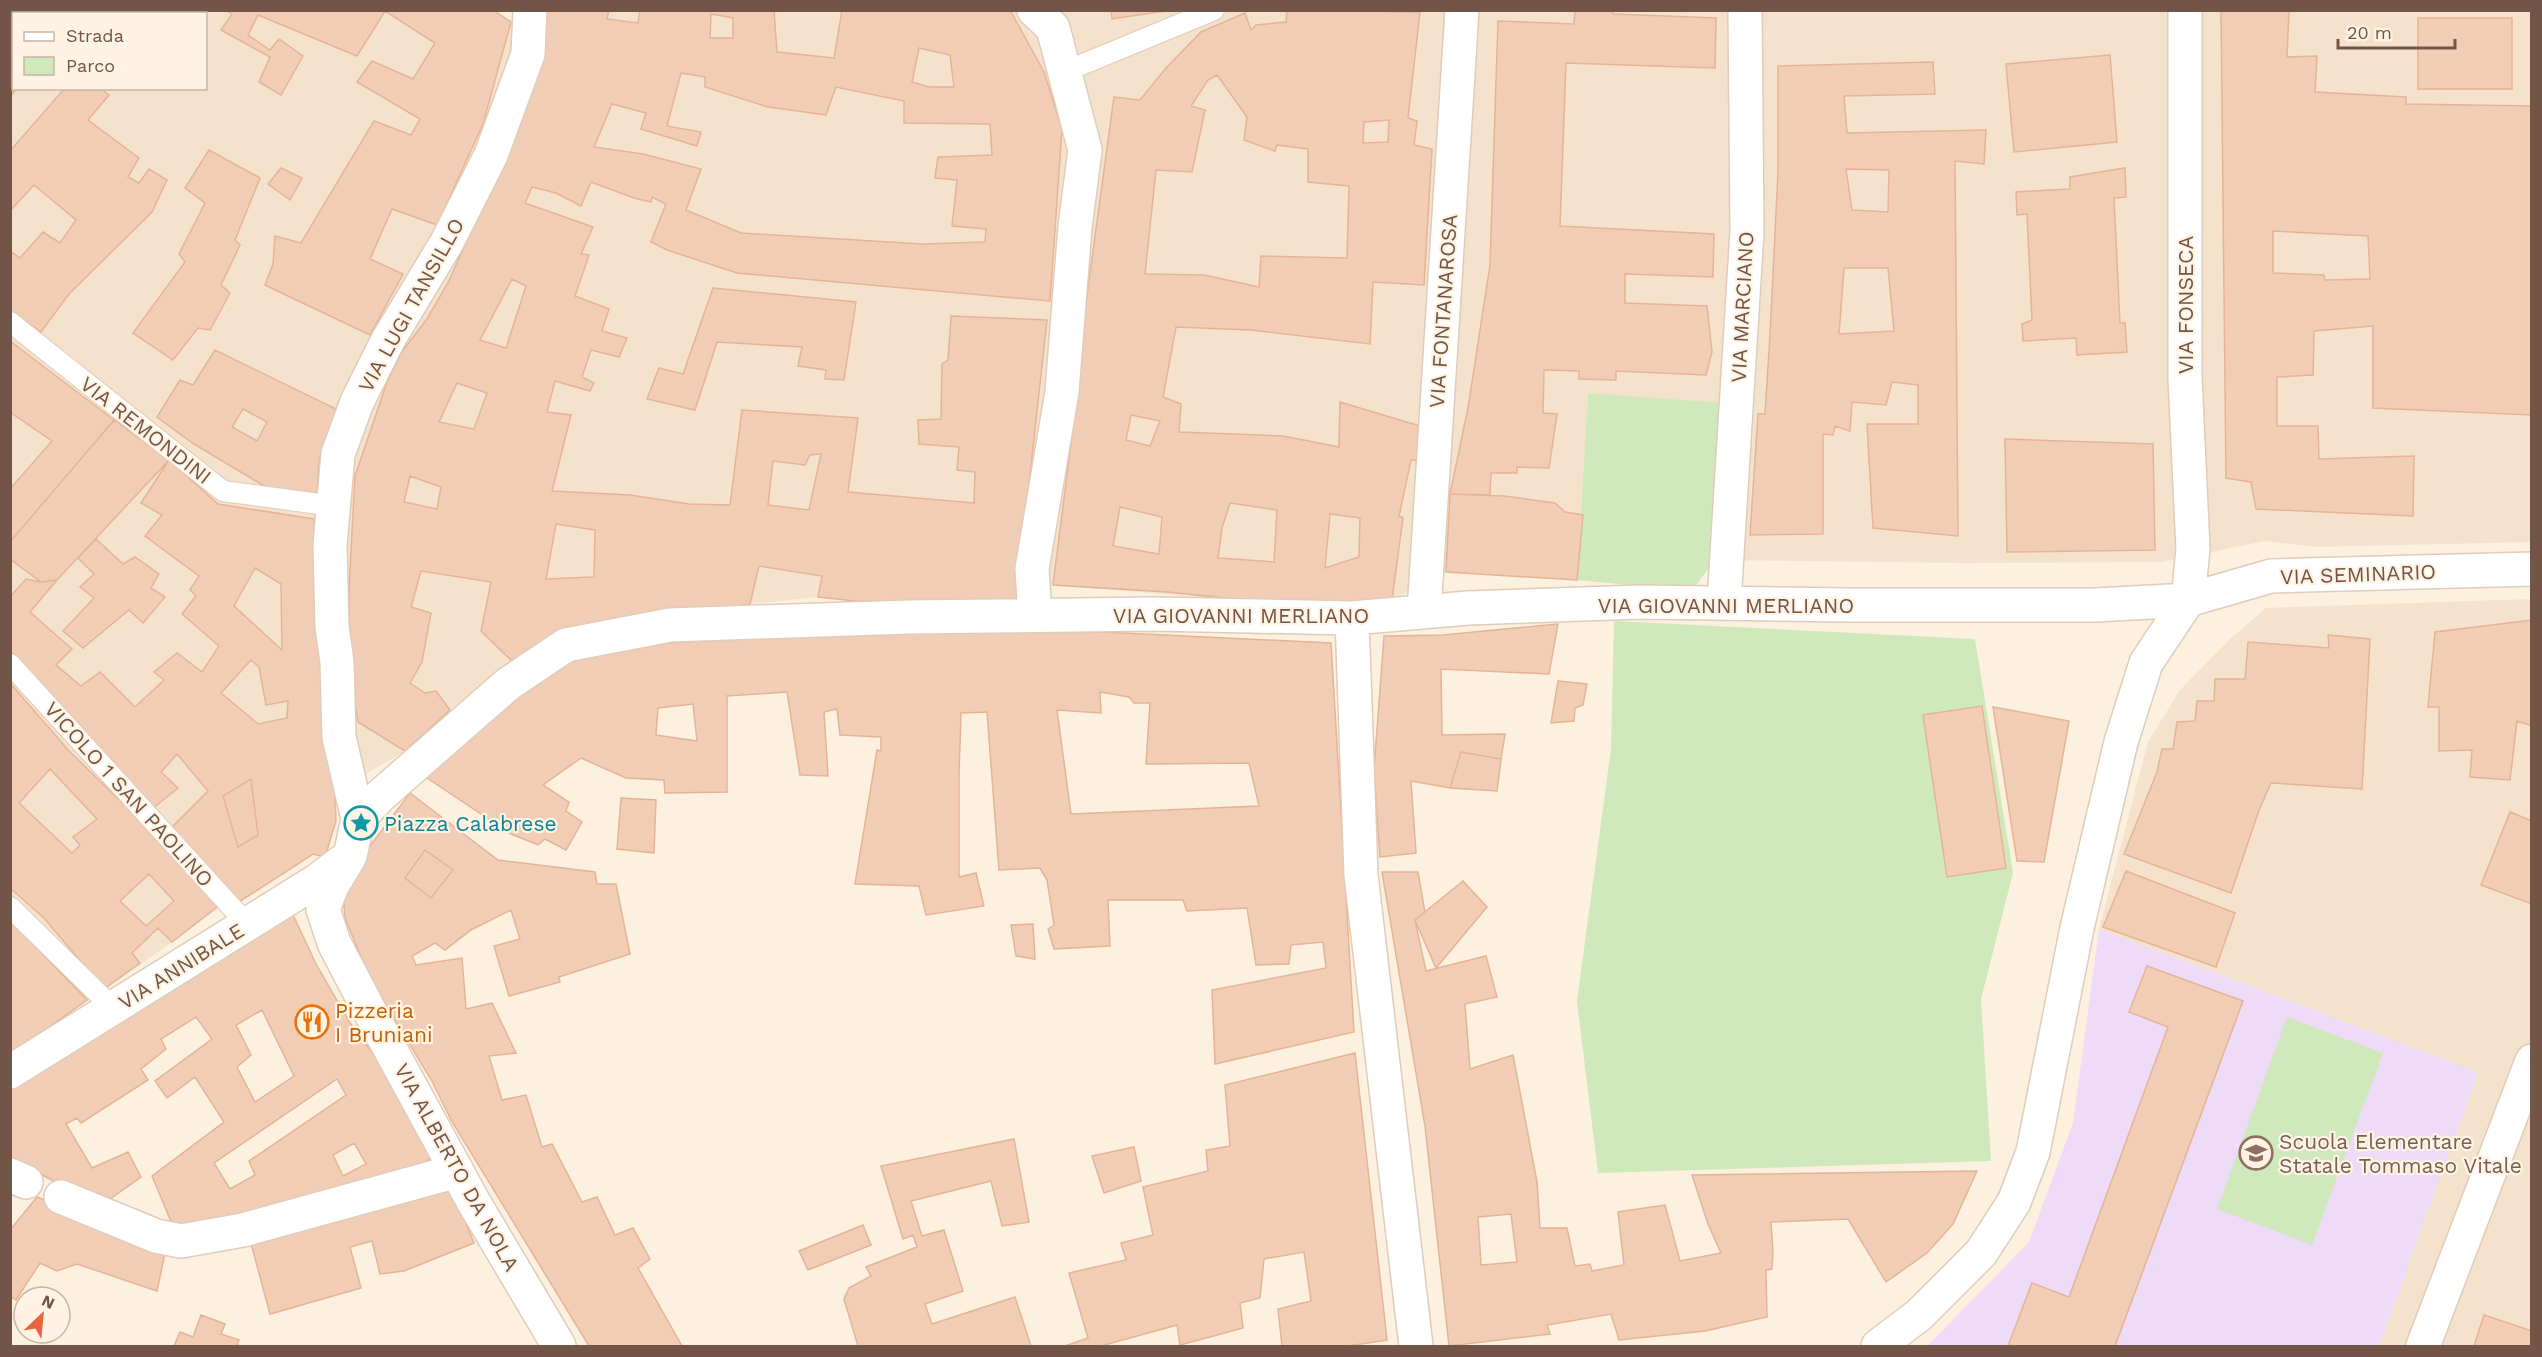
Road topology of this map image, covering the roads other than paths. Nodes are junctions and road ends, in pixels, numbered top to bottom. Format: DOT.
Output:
graph roads {
  1 [pos="530,10"];
  2 [pos="1214,10"];
  3 [pos="1462,10"];
  4 [pos="1745,10"];
  5 [pos="2185,10"];
  6 [pos="1042,13"];
  7 [pos="1064,72"];
  8 [pos="10,322"];
  9 [pos="333,506"];
  10 [pos="2532,569"];
  11 [pos="2188,600"];
  12 [pos="1724,602"];
  13 [pos="1424,612"];
  14 [pos="1035,615"];
  15 [pos="1352,618"];
  16 [pos="10,664"];
  17 [pos="358,819"];
  18 [pos="350,856"];
  19 [pos="10,907"];
  20 [pos="247,924"];
  21 [pos="113,1008"];
  22 [pos="2532,1061"];
  23 [pos="10,1072"];
  24 [pos="457,1171"];
  25 [pos="61,1197"];
  26 [pos="559,1347"];
  27 [pos="1416,1347"];
  28 [pos="1878,1347"];
  29 [pos="2423,1347"];
  1 -- 9 [label="street, VIA LUGI TANSILLO"];
  2 -- 7 [label="lane"];
  3 -- 13 [label="street, VIA FONTANAROSA"];
  4 -- 12 [label="street, VIA MARCIANO"];
  5 -- 11 [label="street, VIA FONSECA"];
  6 -- 7 [label="street"];
  7 -- 14 [label="street"];
  8 -- 9 [label="lane, VIA REMONDINI"];
  9 -- 17 [label="street, VIA LUGI TANSILLO"];
  10 -- 11 [label="street, VIA SEMINARIO"];
  11 -- 12 [label="street, VIA GIOVANNI MERLIANO"];
  11 -- 28 [label="street"];
  12 -- 13 [label="street, VIA GIOVANNI MERLIANO"];
  13 -- 15 [label="street, VIA GIOVANNI MERLIANO"];
  14 -- 15 [label="street, VIA GIOVANNI MERLIANO"];
  14 -- 17 [label="street, VIA GIOVANNI MERLIANO"];
  15 -- 27 [label="street"];
  16 -- 20 [label="lane, VICOLO 1 SAN PAOLINO"];
  17 -- 18 [label="street, VIA LUGI TANSILLO"];
  18 -- 20 [label="street, VIA ANNIBALE"];
  18 -- 24 [label="street, VIA ALBERTO DA NOLA"];
  19 -- 21 [label="lane"];
  20 -- 21 [label="street, VIA ANNIBALE"];
  21 -- 23 [label="street, VIA ANNIBALE"];
  22 -- 29 [label="street"];
  24 -- 25 [label="street"];
  24 -- 26 [label="street, VIA ALBERTO DA NOLA"];
}
